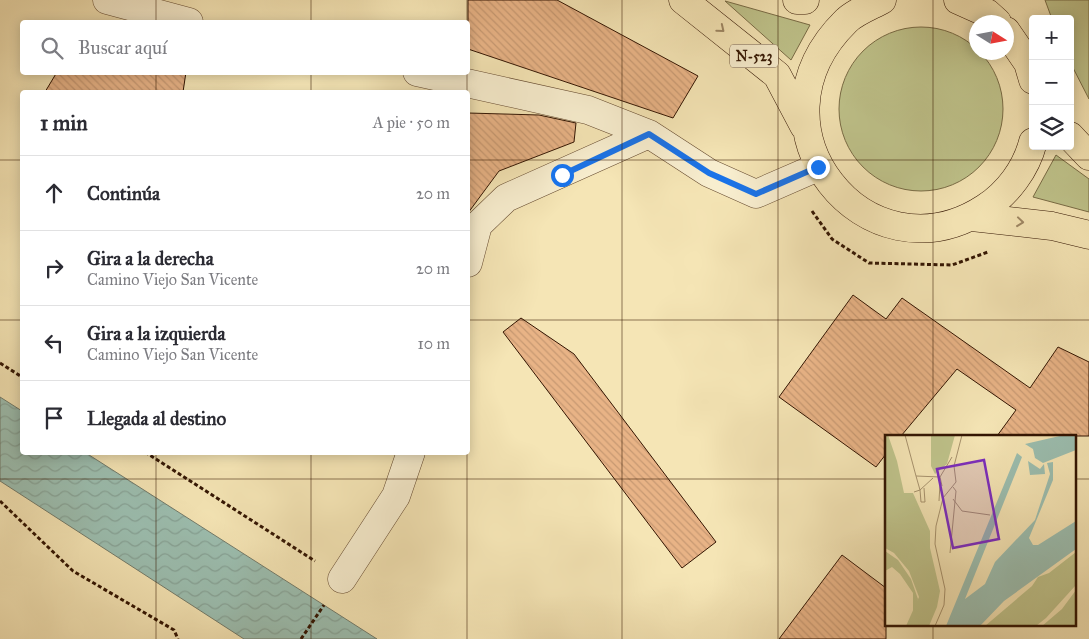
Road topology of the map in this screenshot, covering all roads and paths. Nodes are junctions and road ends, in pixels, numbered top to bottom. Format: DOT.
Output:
graph roads {
  1 [pos="107,0"];
  2 [pos="683,0"];
  3 [pos="797,0"];
  4 [pos="805,0"];
  5 [pos="882,0"];
  6 [pos="958,0"];
  7 [pos="990,12"];
  8 [pos="182,20"];
  9 [pos="1014,43"];
  10 [pos="1029,66"];
  11 [pos="430,75"];
  12 [pos="806,129"];
  13 [pos="649,134"];
  14 [pos="1074,140"];
  15 [pos="1031,150"];
  16 [pos="1089,156"];
  17 [pos="818,167"];
  18 [pos="972,217"];
  19 [pos="1089,235"];
  20 [pos="470,255"];
  21 [pos="0,363"];
  22 [pos="20,376"];
  23 [pos="150,455"];
  24 [pos="411,455"];
  25 [pos="0,501"];
  26 [pos="342,579"];
  27 [pos="178,639"];
  28 [pos="301,639"];
  1 -- 8 [label="street"];
  2 -- 12 [label="highway, N-523, one-way"];
  3 -- 4 [label="highway"];
  5 -- 12 [label="highway"];
  6 -- 7 [label="highway"];
  9 -- 10 [label="highway"];
  11 -- 13 [label="street"];
  12 -- 17 [label="highway"];
  13 -- 17 [label="street"];
  13 -- 20 [label="street"];
  14 -- 16 [label="highway"];
  15 -- 18 [label="highway"];
  17 -- 18 [label="highway"];
  18 -- 19 [label="highway, one-way"];
  21 -- 22 [label="path"];
  23 -- 26 [label="path"];
  24 -- 26 [label="street"];
  25 -- 27 [label="path"];
  26 -- 28 [label="path"];
}
